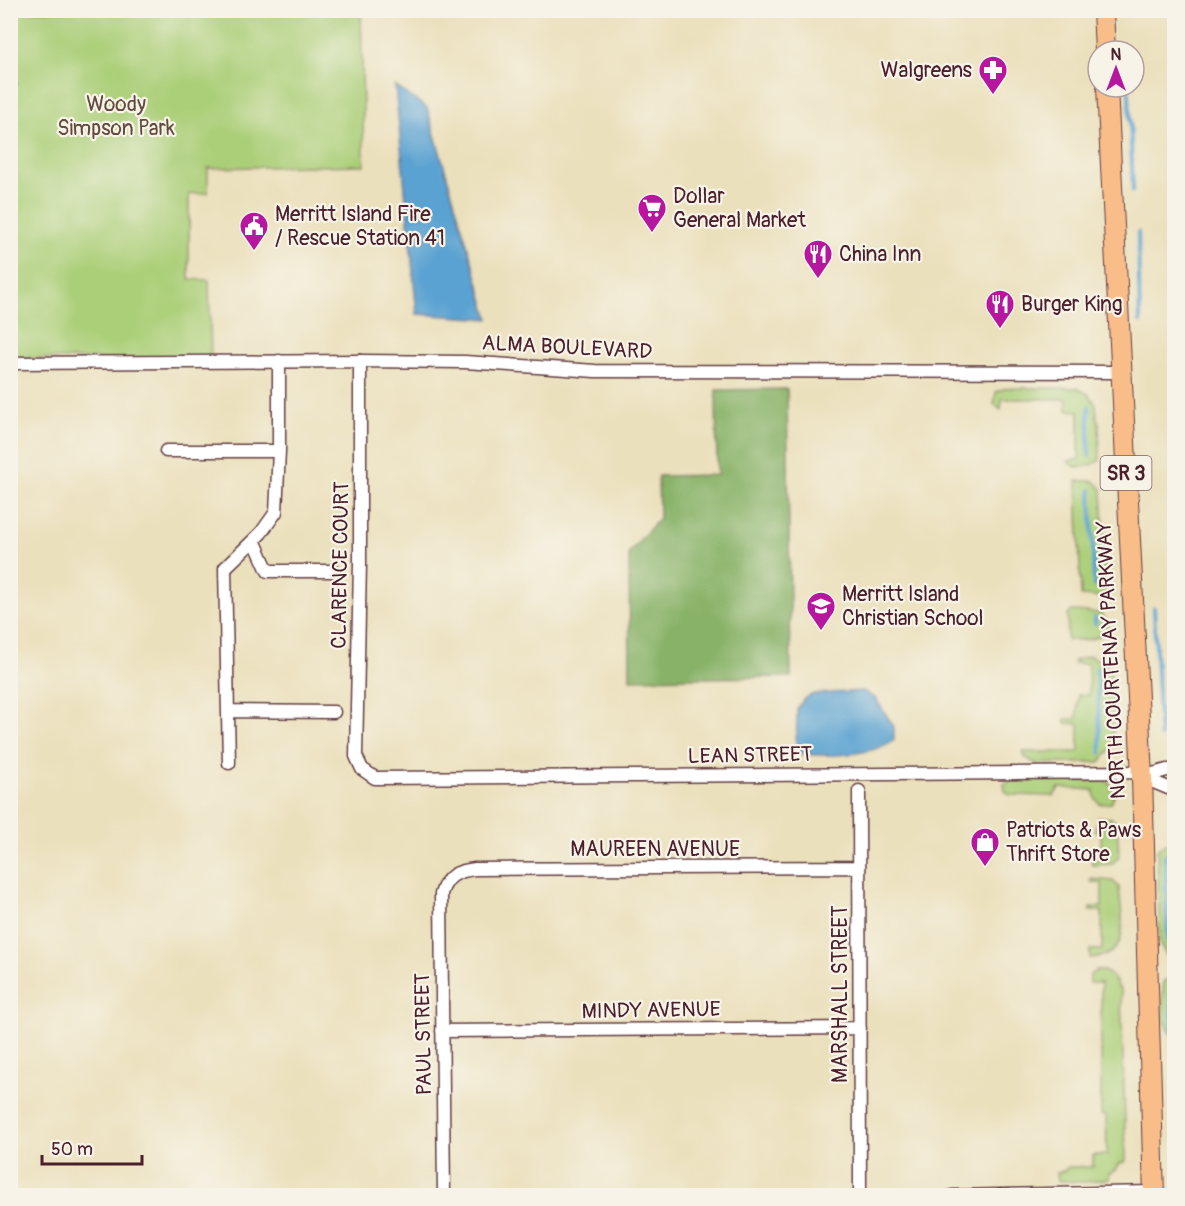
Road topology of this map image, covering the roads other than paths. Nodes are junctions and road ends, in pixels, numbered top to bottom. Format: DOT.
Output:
graph roads {
  1 [pos="1103,10"];
  2 [pos="1104,39"];
  3 [pos="1108,99"];
  4 [pos="279,361"];
  5 [pos="360,361"];
  6 [pos="10,363"];
  7 [pos="1121,372"];
  8 [pos="166,451"];
  9 [pos="279,451"];
  10 [pos="254,540"];
  11 [pos="334,570"];
  12 [pos="229,711"];
  13 [pos="334,711"];
  14 [pos="229,763"];
  15 [pos="362,769"];
  16 [pos="1174,770"];
  17 [pos="1141,775"];
  18 [pos="1174,788"];
  19 [pos="859,791"];
  20 [pos="859,867"];
  21 [pos="451,876"];
  22 [pos="860,1028"];
  23 [pos="442,1031"];
  24 [pos="1154,1194"];
  25 [pos="444,1196"];
  26 [pos="860,1196"];
  27 [pos="952,1196"];
  1 -- 2 [label="main road"];
  3 -- 7 [label="main road, NORTH COURTENAY PARKWAY / SR 3"];
  4 -- 5 [label="street, ALMA BOULEVARD"];
  4 -- 6 [label="street, ALMA BOULEVARD"];
  4 -- 9 [label="street"];
  5 -- 7 [label="street, ALMA BOULEVARD"];
  5 -- 15 [label="street, CLARENCE COURT"];
  7 -- 17 [label="main road, NORTH COURTENAY PARKWAY / SR 3"];
  8 -- 9 [label="street"];
  9 -- 10 [label="street"];
  10 -- 11 [label="street"];
  10 -- 12 [label="street"];
  12 -- 13 [label="street"];
  12 -- 14 [label="street"];
  15 -- 17 [label="street, LEAN STREET"];
  16 -- 17 [label="street"];
  17 -- 18 [label="street"];
  17 -- 24 [label="main road, NORTH COURTENAY PARKWAY / SR 3"];
  19 -- 20 [label="street, MARSHALL STREET"];
  20 -- 21 [label="street, MAUREEN AVENUE"];
  20 -- 22 [label="street, MARSHALL STREET"];
  21 -- 23 [label="street, PAUL STREET"];
  22 -- 23 [label="street, MINDY AVENUE"];
  22 -- 26 [label="street, MARSHALL STREET"];
  23 -- 25 [label="street, PAUL STREET"];
  24 -- 27 [label="street"];
}
